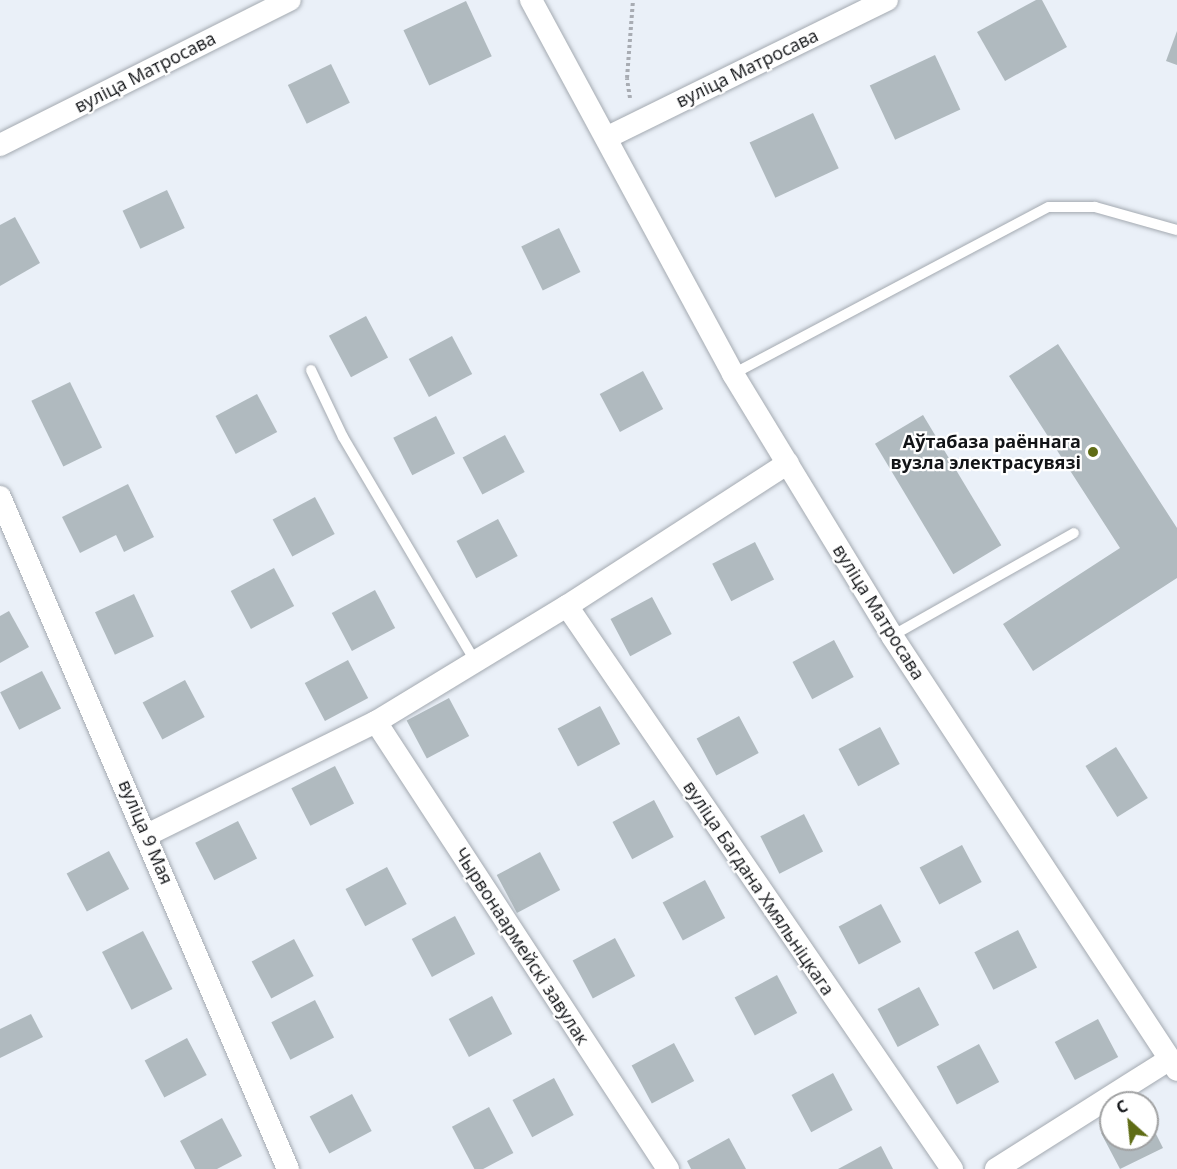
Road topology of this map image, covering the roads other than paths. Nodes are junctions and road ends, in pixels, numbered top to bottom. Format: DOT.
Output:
graph roads {
  1 [pos="290,0"];
  2 [pos="531,0"];
  3 [pos="886,0"];
  4 [pos="608,137"];
  5 [pos="0,145"];
  6 [pos="1177,231"];
  7 [pos="310,370"];
  8 [pos="734,374"];
  9 [pos="788,463"];
  10 [pos="0,497"];
  11 [pos="1074,533"];
  12 [pos="567,606"];
  13 [pos="892,636"];
  14 [pos="476,663"];
  15 [pos="376,722"];
  16 [pos="147,835"];
  17 [pos="1174,1064"];
  18 [pos="288,1169"];
  19 [pos="668,1169"];
  20 [pos="952,1169"];
  21 [pos="996,1169"];
  1 -- 5 [label="street, вуліца Матросава"];
  2 -- 4 [label="street, вуліца Матросава"];
  3 -- 4 [label="street, вуліца Матросава"];
  4 -- 8 [label="street, вуліца Матросава"];
  6 -- 8 [label="lane"];
  7 -- 14 [label="lane"];
  8 -- 9 [label="street, вуліца Матросава"];
  9 -- 12 [label="street"];
  9 -- 13 [label="street, вуліца Матросава"];
  10 -- 16 [label="street, вуліца 9 Мая"];
  11 -- 13 [label="lane"];
  12 -- 14 [label="street"];
  12 -- 20 [label="street, вуліца Багдана Хмяльніцкага"];
  13 -- 17 [label="street, вуліца Матросава"];
  14 -- 15 [label="street"];
  15 -- 16 [label="street"];
  15 -- 19 [label="street, Чырвонаармейскі завулак"];
  16 -- 18 [label="street, вуліца 9 Мая"];
  17 -- 21 [label="street"];
}
